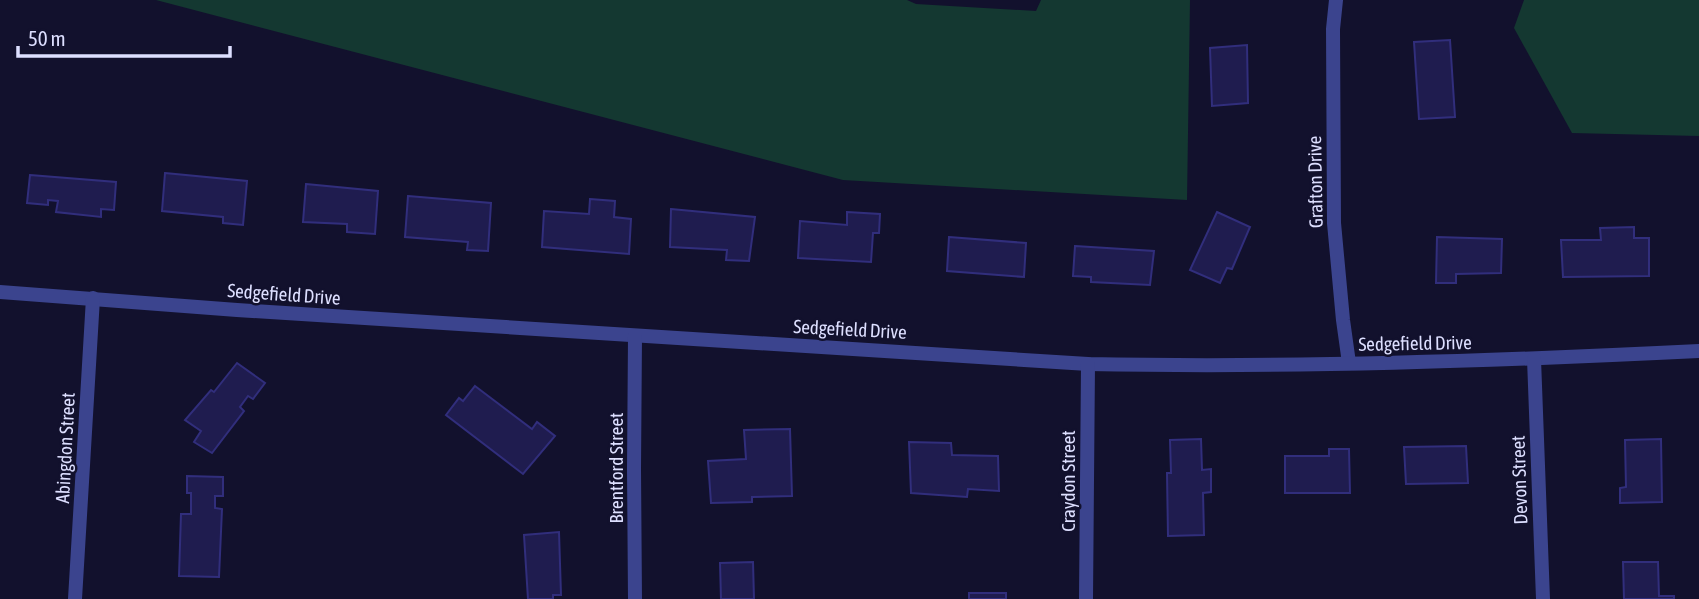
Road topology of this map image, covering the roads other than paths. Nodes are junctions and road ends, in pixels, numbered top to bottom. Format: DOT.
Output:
graph roads {
  1 [pos="1336,0"];
  2 [pos="0,292"];
  3 [pos="93,298"];
  4 [pos="635,337"];
  5 [pos="1699,351"];
  6 [pos="1534,359"];
  7 [pos="1349,363"];
  8 [pos="1088,364"];
  9 [pos="75,599"];
  10 [pos="635,599"];
  11 [pos="1086,599"];
  12 [pos="1543,599"];
  1 -- 7 [label="street, Grafton Drive"];
  2 -- 3 [label="street, Sedgefield Drive"];
  3 -- 4 [label="street, Sedgefield Drive"];
  3 -- 9 [label="street, Abingdon Street"];
  4 -- 8 [label="street, Sedgefield Drive"];
  4 -- 10 [label="street, Brentford Street"];
  5 -- 6 [label="street, Sedgefield Drive"];
  6 -- 7 [label="street, Sedgefield Drive"];
  6 -- 12 [label="street, Devon Street"];
  7 -- 8 [label="street, Sedgefield Drive"];
  8 -- 11 [label="street, Craydon Street"];
}
